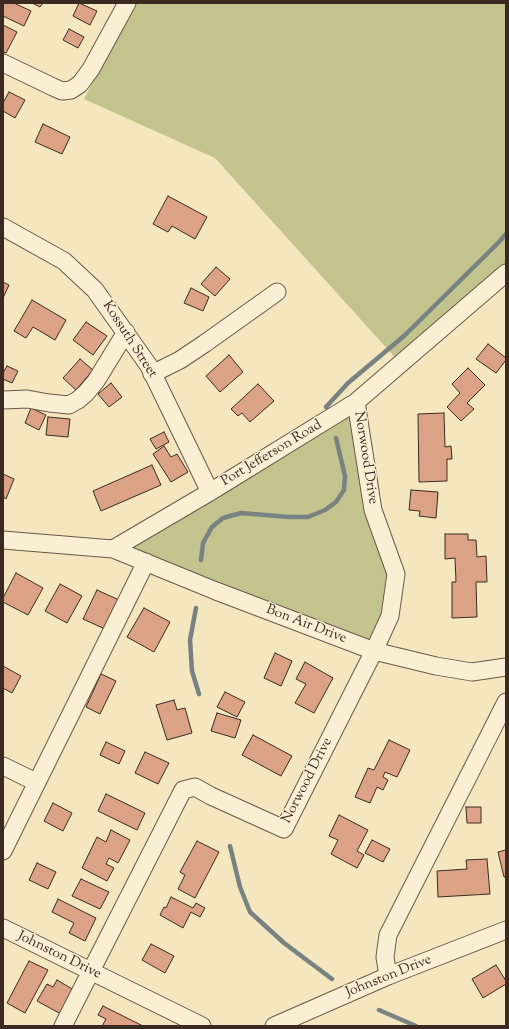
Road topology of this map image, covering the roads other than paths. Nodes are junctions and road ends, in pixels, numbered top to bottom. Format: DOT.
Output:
graph roads {
  1 [pos="127,3"];
  2 [pos="3,63"];
  3 [pos="3,227"];
  4 [pos="506,273"];
  5 [pos="277,292"];
  6 [pos="126,332"];
  7 [pos="152,374"];
  8 [pos="3,400"];
  9 [pos="356,402"];
  10 [pos="210,492"];
  11 [pos="3,540"];
  12 [pos="113,549"];
  13 [pos="146,562"];
  14 [pos="374,651"];
  15 [pos="506,667"];
  16 [pos="506,702"];
  17 [pos="3,766"];
  18 [pos="36,782"];
  19 [pos="3,851"];
  20 [pos="3,928"];
  21 [pos="506,930"];
  22 [pos="91,971"];
  23 [pos="388,976"];
  24 [pos="63,1026"];
  25 [pos="202,1026"];
  26 [pos="274,1026"];
  1 -- 2 [label="street"];
  3 -- 6 [label="street, Kossuth Street"];
  4 -- 9 [label="street, Port Jefferson Road"];
  5 -- 7 [label="street"];
  6 -- 7 [label="street, Kossuth Street"];
  6 -- 8 [label="street"];
  7 -- 10 [label="street, Kossuth Street"];
  9 -- 10 [label="street, Port Jefferson Road"];
  9 -- 14 [label="street, Norwood Drive"];
  10 -- 12 [label="street, Port Jefferson Road"];
  11 -- 12 [label="street"];
  12 -- 13 [label="street, Bon Air Drive"];
  13 -- 14 [label="street, Bon Air Drive"];
  13 -- 18 [label="street"];
  14 -- 15 [label="street, Bon Air Drive"];
  14 -- 22 [label="street, Norwood Drive"];
  16 -- 23 [label="street"];
  17 -- 18 [label="street"];
  18 -- 19 [label="street"];
  20 -- 22 [label="street, Johnston Drive"];
  21 -- 23 [label="street, Johnston Drive"];
  22 -- 24 [label="street, Norwood Drive"];
  22 -- 25 [label="street, Johnston Drive"];
  23 -- 26 [label="street, Johnston Drive"];
}
